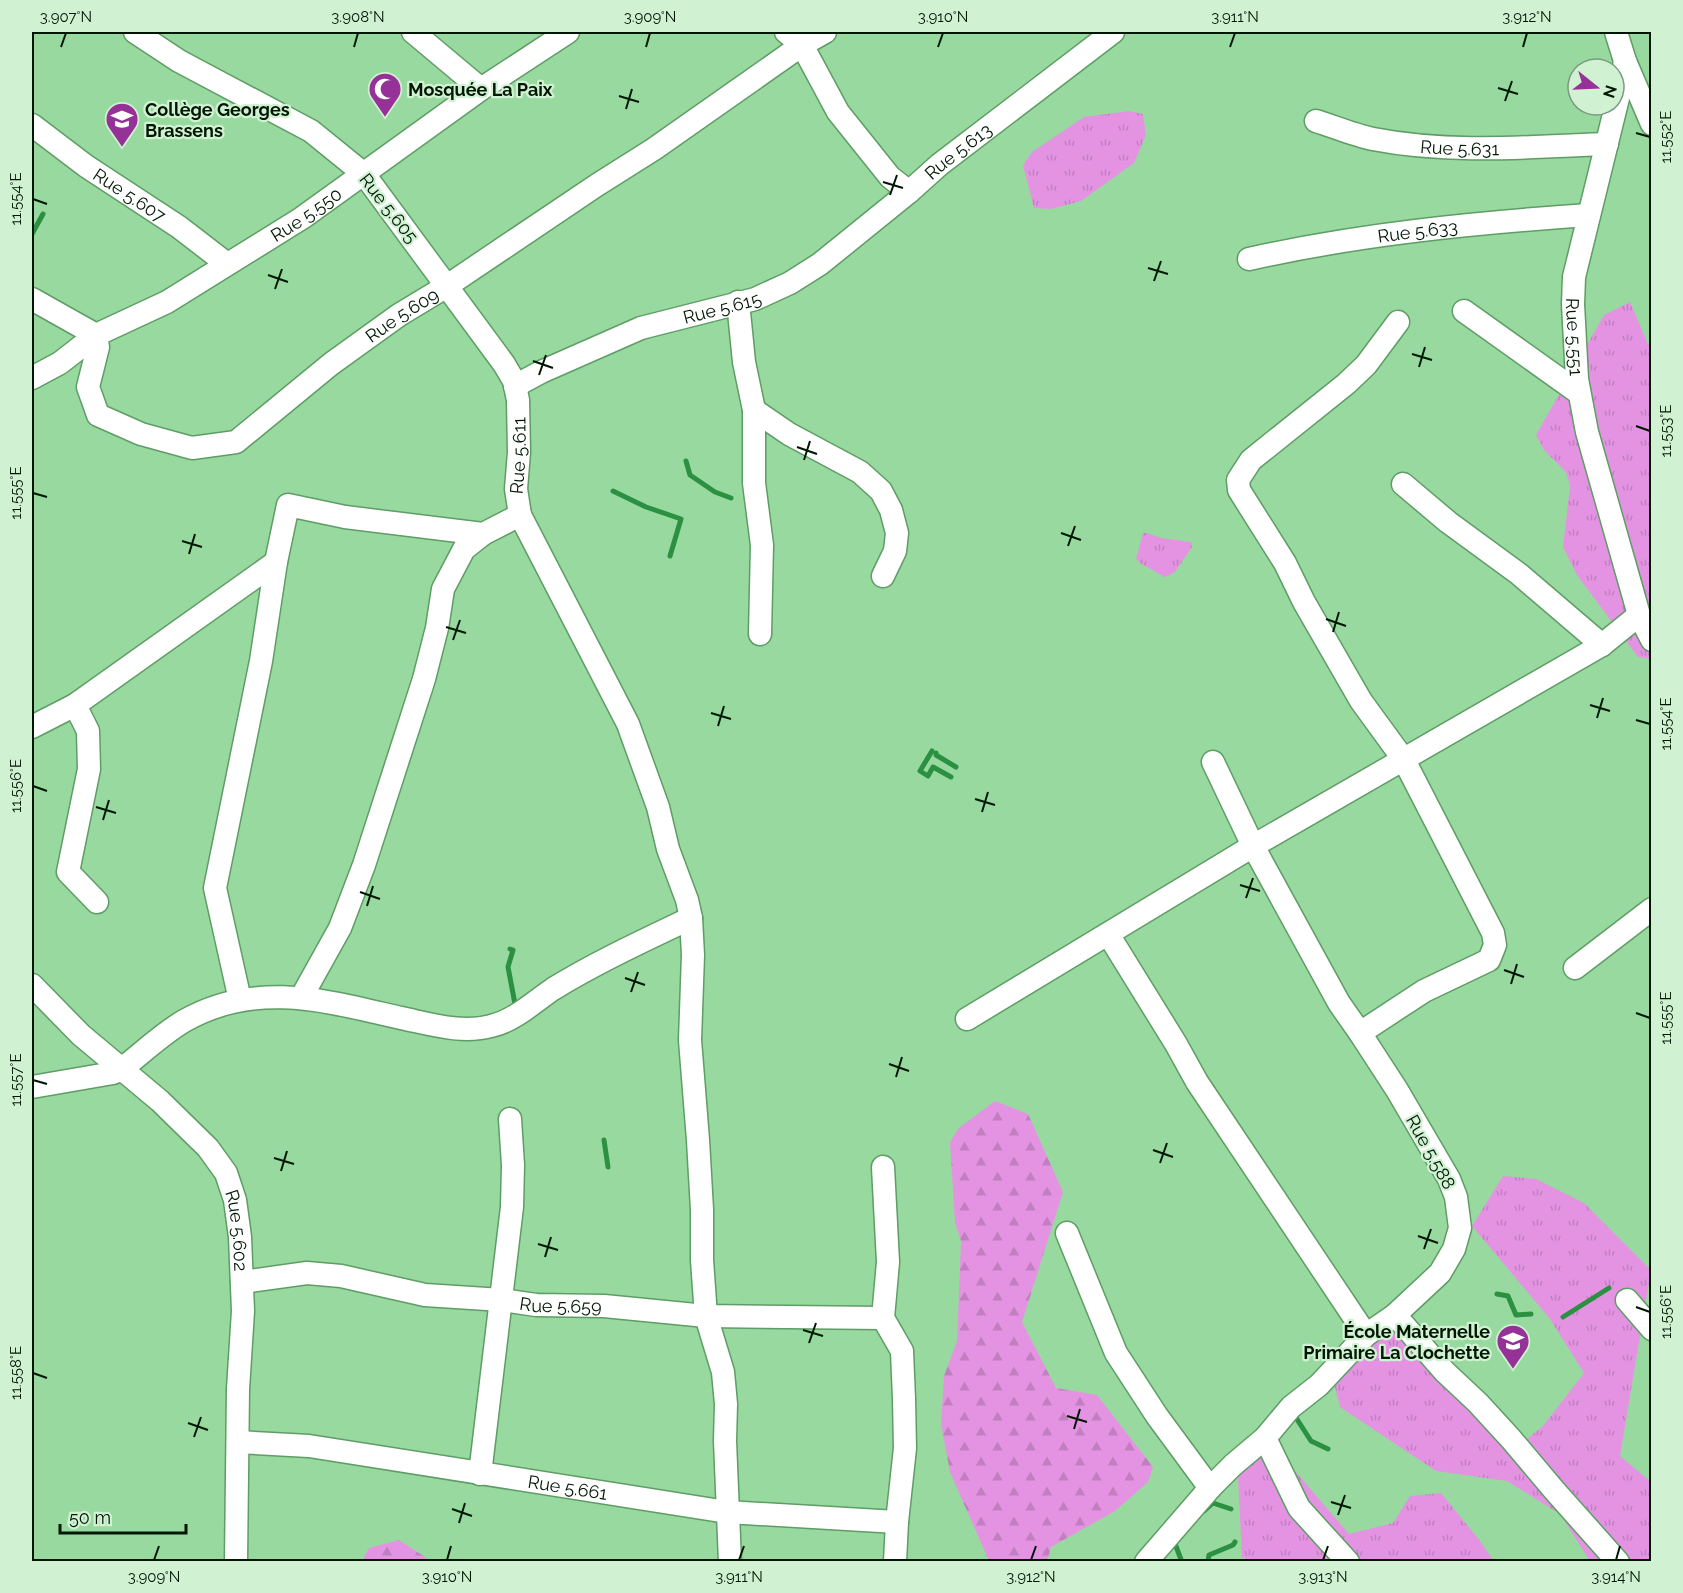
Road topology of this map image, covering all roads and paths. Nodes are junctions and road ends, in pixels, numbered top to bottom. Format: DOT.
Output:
graph roads {
  1 [pos="135,32"];
  2 [pos="413,32"];
  3 [pos="568,32"];
  4 [pos="825,32"];
  5 [pos="1113,32"];
  6 [pos="1616,32"];
  7 [pos="794,38"];
  8 [pos="1624,57"];
  9 [pos="1626,63"];
  10 [pos="481,89"];
  11 [pos="1613,117"];
  12 [pos="1316,121"];
  13 [pos="1652,124"];
  14 [pos="32,125"];
  15 [pos="1607,144"];
  16 [pos="364,174"];
  17 [pos="909,192"];
  18 [pos="1588,215"];
  19 [pos="1249,259"];
  20 [pos="227,264"];
  21 [pos="447,286"];
  22 [pos="32,299"];
  23 [pos="738,302"];
  24 [pos="1464,311"];
  25 [pos="1398,322"];
  26 [pos="96,335"];
  27 [pos="32,378"];
  28 [pos="515,386"];
  29 [pos="1579,393"];
  30 [pos="754,410"];
  31 [pos="1403,484"];
  32 [pos="520,515"];
  33 [pos="483,534"];
  34 [pos="276,562"];
  35 [pos="883,576"];
  36 [pos="1639,615"];
  37 [pos="760,634"];
  38 [pos="1652,640"];
  39 [pos="1602,645"];
  40 [pos="75,705"];
  41 [pos="32,727"];
  42 [pos="1404,760"];
  43 [pos="1213,762"];
  44 [pos="1253,846"];
  45 [pos="98,902"];
  46 [pos="1652,909"];
  47 [pos="691,918"];
  48 [pos="1108,934"];
  49 [pos="1575,968"];
  50 [pos="32,985"];
  51 [pos="301,998"];
  52 [pos="240,1000"];
  53 [pos="967,1019"];
  54 [pos="1360,1033"];
  55 [pos="123,1068"];
  56 [pos="32,1086"];
  57 [pos="510,1119"];
  58 [pos="883,1167"];
  59 [pos="1067,1233"];
  60 [pos="242,1282"];
  61 [pos="502,1300"];
  62 [pos="1627,1300"];
  63 [pos="1395,1315"];
  64 [pos="706,1316"];
  65 [pos="883,1318"];
  66 [pos="1652,1329"];
  67 [pos="1366,1335"];
  68 [pos="1264,1438"];
  69 [pos="238,1442"];
  70 [pos="480,1474"];
  71 [pos="1210,1488"];
  72 [pos="727,1512"];
  73 [pos="897,1522"];
  74 [pos="1158,1557"];
  75 [pos="236,1562"];
  76 [pos="730,1562"];
  77 [pos="895,1562"];
  78 [pos="1348,1562"];
  79 [pos="1618,1562"];
  1 -- 16 [label="street, Rue 5.605"];
  2 -- 10 [label="street"];
  3 -- 10 [label="street, Rue 5.550"];
  4 -- 7 [label="street, Rue 5.609"];
  5 -- 17 [label="street, Rue 5.613"];
  6 -- 8 [label="street, Rue 5.551"];
  7 -- 17 [label="street, Rue 5.613"];
  7 -- 21 [label="street, Rue 5.609"];
  9 -- 13 [label="street"];
  10 -- 16 [label="street, Rue 5.550"];
  11 -- 15 [label="street, Rue 5.551"];
  12 -- 15 [label="street, Rue 5.631"];
  14 -- 20 [label="street, Rue 5.607"];
  15 -- 18 [label="street, Rue 5.551"];
  16 -- 20 [label="street, Rue 5.550"];
  16 -- 21 [label="street, Rue 5.605"];
  17 -- 23 [label="street, Rue 5.615"];
  18 -- 19 [label="street, Rue 5.633"];
  18 -- 29 [label="street, Rue 5.551"];
  20 -- 26 [label="street, Rue 5.550"];
  21 -- 26 [label="street, Rue 5.609"];
  21 -- 28 [label="street, Rue 5.611"];
  22 -- 26 [label="street"];
  23 -- 28 [label="street, Rue 5.615"];
  23 -- 30 [label="street"];
  24 -- 29 [label="street"];
  25 -- 42 [label="street"];
  26 -- 27 [label="street, Rue 5.550"];
  28 -- 32 [label="street, Rue 5.611"];
  29 -- 36 [label="street, Rue 5.551"];
  30 -- 35 [label="street"];
  30 -- 37 [label="street"];
  31 -- 39 [label="street"];
  32 -- 33 [label="street, Rue 5.611"];
  32 -- 47 [label="street"];
  33 -- 34 [label="street"];
  33 -- 51 [label="street, Rue 5.611"];
  34 -- 40 [label="street"];
  34 -- 52 [label="street"];
  36 -- 38 [label="street, Rue 5.551"];
  36 -- 39 [label="street"];
  39 -- 42 [label="street"];
  40 -- 41 [label="street"];
  40 -- 45 [label="street"];
  42 -- 44 [label="street"];
  42 -- 54 [label="street"];
  43 -- 44 [label="street, Rue 5.588"];
  44 -- 48 [label="street"];
  44 -- 54 [label="street, Rue 5.588"];
  46 -- 49 [label="street"];
  47 -- 51 [label="street"];
  47 -- 64 [label="street"];
  48 -- 53 [label="street"];
  48 -- 67 [label="street"];
  50 -- 55 [label="street, Rue 5.602"];
  51 -- 52 [label="street"];
  52 -- 55 [label="street"];
  54 -- 63 [label="street, Rue 5.588"];
  55 -- 56 [label="street"];
  55 -- 60 [label="street, Rue 5.602"];
  57 -- 61 [label="street"];
  58 -- 65 [label="street"];
  59 -- 71 [label="street"];
  60 -- 61 [label="street, Rue 5.659"];
  60 -- 69 [label="street, Rue 5.602"];
  61 -- 64 [label="street, Rue 5.659"];
  61 -- 70 [label="street"];
  62 -- 66 [label="street"];
  63 -- 67 [label="street, Rue 5.588"];
  63 -- 79 [label="street"];
  64 -- 65 [label="street, Rue 5.659"];
  64 -- 72 [label="street"];
  65 -- 73 [label="street"];
  67 -- 68 [label="street, Rue 5.588"];
  68 -- 71 [label="street, Rue 5.588"];
  68 -- 78 [label="street"];
  69 -- 70 [label="street, Rue 5.661"];
  69 -- 75 [label="street, Rue 5.602"];
  70 -- 72 [label="street, Rue 5.661"];
  71 -- 74 [label="street, Rue 5.588"];
  72 -- 73 [label="street, Rue 5.661"];
  72 -- 76 [label="street"];
  73 -- 77 [label="street"];
}
